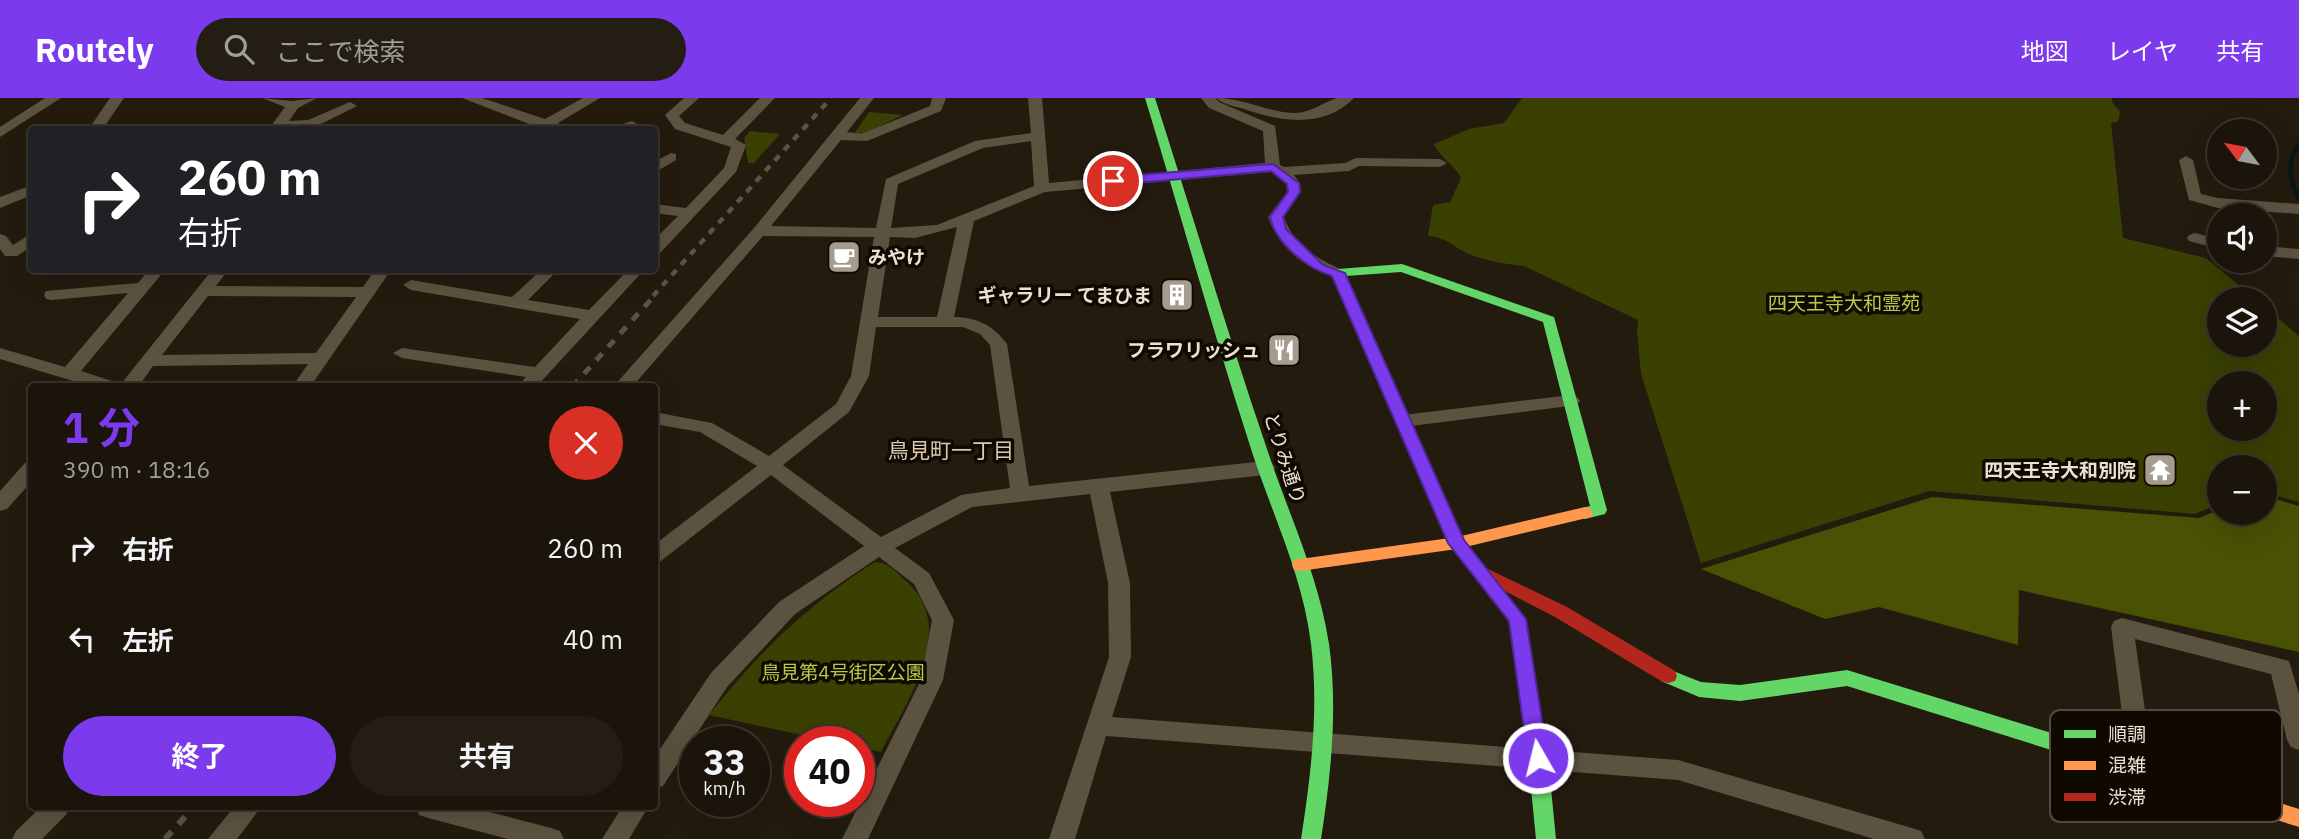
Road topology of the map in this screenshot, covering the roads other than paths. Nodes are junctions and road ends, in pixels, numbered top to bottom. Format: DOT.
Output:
graph roads {
  1 [pos="54,98"];
  2 [pos="117,98"];
  3 [pos="269,98"];
  4 [pos="310,98"];
  5 [pos="469,98"];
  6 [pos="593,98"];
  7 [pos="692,98"];
  8 [pos="768,98"];
  9 [pos="867,98"];
  10 [pos="939,98"];
  11 [pos="1035,98"];
  12 [pos="1150,98"];
  13 [pos="1208,98"];
  14 [pos="1223,98"];
  15 [pos="1347,98"];
  16 [pos="293,105"];
  17 [pos="349,106"];
  18 [pos="545,125"];
  19 [pos="632,125"];
  20 [pos="98,126"];
  21 [pos="278,126"];
  22 [pos="288,126"];
  23 [pos="549,126"];
  24 [pos="628,126"];
  25 [pos="0,133"];
  26 [pos="838,135"];
  27 [pos="1038,136"];
  28 [pos="726,140"];
  29 [pos="671,156"];
  30 [pos="2186,160"];
  31 [pos="1440,163"];
  32 [pos="658,166"];
  33 [pos="1278,170"];
  34 [pos="1174,174"];
  35 [pos="1042,188"];
  36 [pos="28,191"];
  37 [pos="0,203"];
  38 [pos="658,209"];
  39 [pos="2299,209"];
  40 [pos="689,213"];
  41 [pos="967,219"];
  42 [pos="760,231"];
  43 [pos="882,234"];
  44 [pos="2195,238"];
  45 [pos="0,239"];
  46 [pos="28,241"];
  47 [pos="2207,241"];
  48 [pos="658,246"];
  49 [pos="2292,253"];
  50 [pos="2299,269"];
  51 [pos="155,273"];
  52 [pos="218,273"];
  53 [pos="381,273"];
  54 [pos="547,273"];
  55 [pos="633,273"];
  56 [pos="1338,273"];
  57 [pos="411,285"];
  58 [pos="143,287"];
  59 [pos="203,291"];
  60 [pos="367,292"];
  61 [pos="52,295"];
  62 [pos="516,302"];
  63 [pos="593,316"];
  64 [pos="945,321"];
  65 [pos="867,322"];
  66 [pos="402,353"];
  67 [pos="2,355"];
  68 [pos="321,358"];
  69 [pos="148,361"];
  70 [pos="539,373"];
  71 [pos="68,375"];
  72 [pos="96,383"];
  73 [pos="131,383"];
  74 [pos="304,383"];
  75 [pos="530,383"];
  76 [pos="626,383"];
  77 [pos="1571,401"];
  78 [pos="658,419"];
  79 [pos="1403,421"];
  80 [pos="772,466"];
  81 [pos="1265,468"];
  82 [pos="28,472"];
  83 [pos="1099,488"];
  84 [pos="1021,495"];
  85 [pos="0,504"];
  86 [pos="1457,543"];
  87 [pos="879,547"];
  88 [pos="658,553"];
  89 [pos="1300,565"];
  90 [pos="1479,571"];
  91 [pos="2133,710"];
  92 [pos="1100,726"];
  93 [pos="2050,740"];
  94 [pos="2299,740"];
  95 [pos="1324,743"];
  96 [pos="1538,758"];
  97 [pos="658,773"];
  98 [pos="54,810"];
  99 [pos="246,810"];
  100 [pos="445,810"];
  101 [pos="634,810"];
  102 [pos="2282,813"];
  103 [pos="2299,818"];
  104 [pos="25,839"];
  105 [pos="221,839"];
  106 [pos="551,839"];
  107 [pos="615,839"];
  108 [pos="855,839"];
  109 [pos="1062,839"];
  110 [pos="1311,839"];
  111 [pos="1546,839"];
  112 [pos="1912,839"];
  1 -- 25 [label="street"];
  2 -- 20 [label="street"];
  3 -- 16 [label="street"];
  4 -- 16 [label="street"];
  5 -- 18 [label="street"];
  6 -- 18 [label="street"];
  7 -- 28 [label="street"];
  8 -- 28 [label="street"];
  9 -- 26 [label="street"];
  10 -- 26 [label="street"];
  11 -- 27 [label="street"];
  12 -- 34 [label="street, とりみ通り"];
  13 -- 33 [label="street"];
  14 -- 15 [label="street"];
  16 -- 21 [label="street"];
  17 -- 22 [label="street"];
  18 -- 23 [label="street"];
  19 -- 24 [label="street"];
  26 -- 42 [label="street"];
  27 -- 35 [label="street"];
  27 -- 43 [label="street"];
  28 -- 40 [label="street"];
  29 -- 32 [label="street"];
  30 -- 39 [label="street"];
  31 -- 33 [label="street"];
  33 -- 34 [label="street"];
  33 -- 56 [label="street"];
  34 -- 35 [label="street"];
  34 -- 81 [label="street, とりみ通り"];
  35 -- 41 [label="street"];
  36 -- 37 [label="street"];
  38 -- 40 [label="street"];
  40 -- 48 [label="street"];
  41 -- 43 [label="street"];
  41 -- 64 [label="street"];
  42 -- 43 [label="street"];
  42 -- 76 [label="street"];
  43 -- 65 [label="street"];
  44 -- 47 [label="street"];
  45 -- 46 [label="street"];
  49 -- 50 [label="street"];
  51 -- 58 [label="street"];
  52 -- 59 [label="street"];
  53 -- 60 [label="street"];
  54 -- 62 [label="street"];
  55 -- 63 [label="street"];
  56 -- 77 [label="street"];
  56 -- 79 [label="street"];
  57 -- 62 [label="street"];
  58 -- 61 [label="street"];
  58 -- 71 [label="street"];
  59 -- 60 [label="street"];
  59 -- 69 [label="street"];
  60 -- 68 [label="street"];
  62 -- 63 [label="street"];
  63 -- 70 [label="street"];
  64 -- 65 [label="street"];
  64 -- 84 [label="street"];
  65 -- 80 [label="street"];
  66 -- 70 [label="street"];
  67 -- 71 [label="street"];
  68 -- 69 [label="street"];
  68 -- 74 [label="street"];
  69 -- 73 [label="street"];
  70 -- 75 [label="street"];
  71 -- 72 [label="street"];
  77 -- 79 [label="street"];
  77 -- 86 [label="street"];
  78 -- 80 [label="street"];
  79 -- 86 [label="street"];
  80 -- 87 [label="street"];
  80 -- 88 [label="street"];
  81 -- 83 [label="street"];
  81 -- 89 [label="street, とりみ通り"];
  82 -- 85 [label="street"];
  83 -- 84 [label="street"];
  83 -- 92 [label="street"];
  84 -- 87 [label="street"];
  86 -- 89 [label="street"];
  86 -- 90 [label="street"];
  87 -- 97 [label="street"];
  87 -- 108 [label="street"];
  89 -- 95 [label="street, とりみ通り"];
  90 -- 93 [label="street"];
  90 -- 96 [label="street"];
  91 -- 94 [label="street"];
  92 -- 95 [label="street"];
  92 -- 109 [label="street"];
  95 -- 96 [label="street"];
  95 -- 110 [label="street, とりみ通り"];
  96 -- 111 [label="street"];
  96 -- 112 [label="street"];
  98 -- 104 [label="street"];
  99 -- 105 [label="street"];
  100 -- 106 [label="street"];
  101 -- 107 [label="street"];
  102 -- 103 [label="street"];
}
